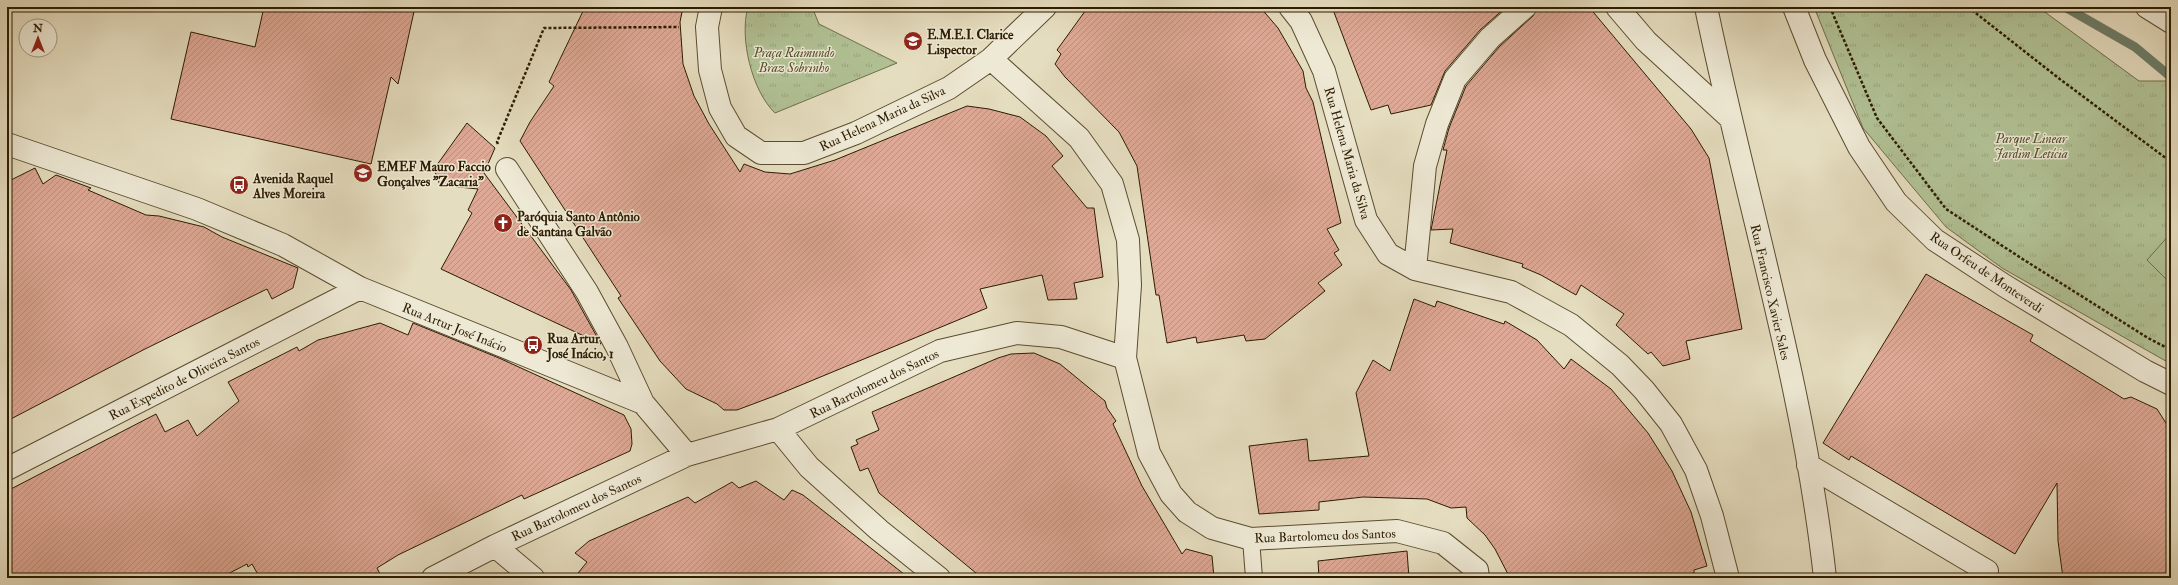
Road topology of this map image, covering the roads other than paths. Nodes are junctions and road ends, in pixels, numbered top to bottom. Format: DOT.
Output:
graph roads {
  1 [pos="1044,7"];
  2 [pos="1290,7"];
  3 [pos="1525,7"];
  4 [pos="1617,7"];
  5 [pos="1706,7"];
  6 [pos="1794,7"];
  7 [pos="2147,7"];
  8 [pos="709,17"];
  9 [pos="2171,22"];
  10 [pos="991,59"];
  11 [pos="1730,118"];
  12 [pos="7,144"];
  13 [pos="507,169"];
  14 [pos="1415,269"];
  15 [pos="360,288"];
  16 [pos="1125,358"];
  17 [pos="2171,384"];
  18 [pos="643,403"];
  19 [pos="778,429"];
  20 [pos="687,455"];
  21 [pos="1808,465"];
  22 [pos="7,469"];
  23 [pos="1252,539"];
  24 [pos="495,546"];
  25 [pos="1987,571"];
  26 [pos="433,578"];
  27 [pos="533,578"];
  28 [pos="939,578"];
  29 [pos="1254,578"];
  30 [pos="1478,578"];
  31 [pos="1728,578"];
  32 [pos="1825,578"];
  1 -- 10 [label="street, Rua Helena Maria da Silva"];
  2 -- 14 [label="street, Rua Helena Maria da Silva"];
  3 -- 14 [label="street"];
  4 -- 11 [label="street"];
  5 -- 11 [label="street, Rua Francisco Xavier Sales"];
  6 -- 17 [label="street, Rua Orfeu de Monteverdi"];
  7 -- 9 [label="street"];
  8 -- 10 [label="street, Rua Helena Maria da Silva"];
  10 -- 16 [label="street"];
  11 -- 21 [label="street, Rua Francisco Xavier Sales"];
  12 -- 15 [label="street"];
  13 -- 18 [label="street"];
  14 -- 31 [label="street, Rua Helena Maria da Silva"];
  15 -- 18 [label="street, Rua Artur José Inácio"];
  15 -- 22 [label="street, Rua Expedito de Oliveira Santos"];
  16 -- 19 [label="street, Rua Bartolomeu dos Santos"];
  16 -- 23 [label="street, Rua Bartolomeu dos Santos"];
  18 -- 20 [label="street, Rua Artur José Inácio"];
  19 -- 20 [label="street, Rua Bartolomeu dos Santos"];
  19 -- 28 [label="street"];
  20 -- 24 [label="street, Rua Bartolomeu dos Santos"];
  21 -- 25 [label="street"];
  21 -- 32 [label="street, Rua Francisco Xavier Sales"];
  23 -- 29 [label="lane"];
  23 -- 30 [label="street, Rua Bartolomeu dos Santos"];
  24 -- 26 [label="street, Rua Bartolomeu dos Santos"];
  24 -- 27 [label="street"];
}
